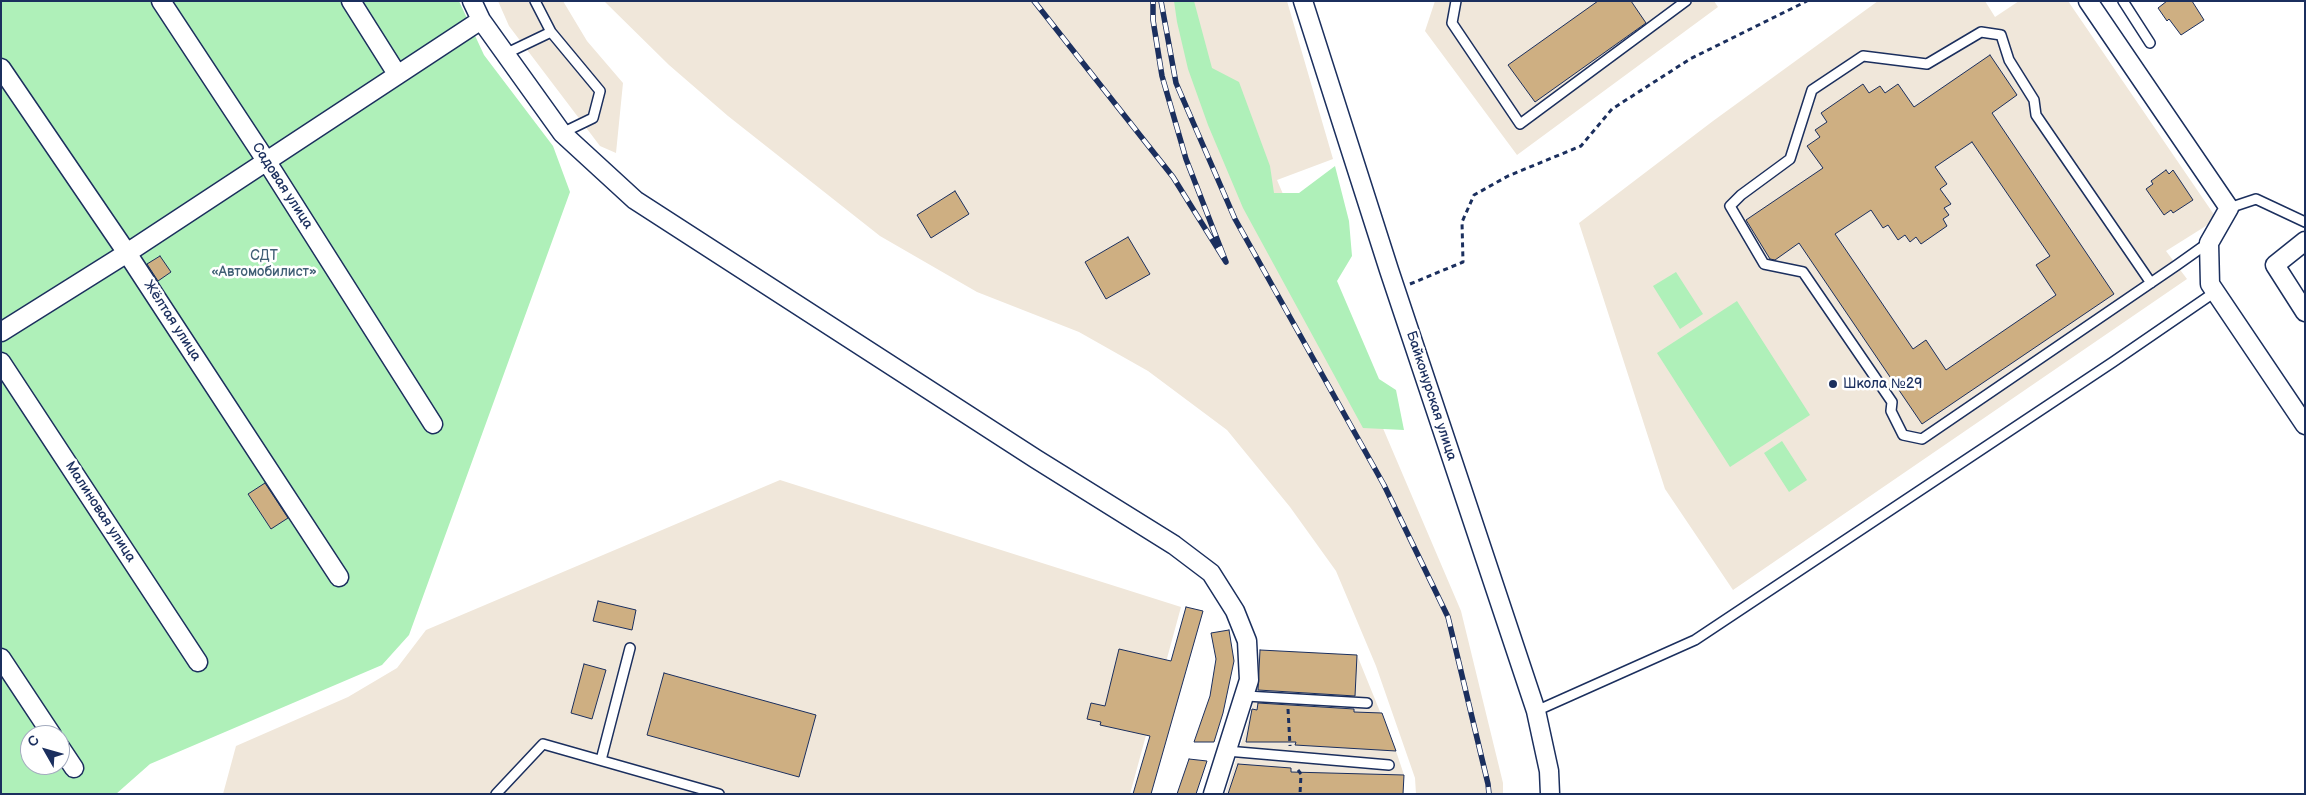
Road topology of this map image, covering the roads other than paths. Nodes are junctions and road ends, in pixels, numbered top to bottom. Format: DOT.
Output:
graph roads {
  1 [pos="161,1"];
  2 [pos="351,1"];
  3 [pos="472,1"];
  4 [pos="535,1"];
  5 [pos="1302,1"];
  6 [pos="1456,1"];
  7 [pos="1686,1"];
  8 [pos="2088,1"];
  9 [pos="2123,1"];
  10 [pos="481,20"];
  11 [pos="551,32"];
  12 [pos="2150,44"];
  13 [pos="505,54"];
  14 [pos="1,68"];
  15 [pos="397,74"];
  16 [pos="562,133"];
  17 [pos="267,162"];
  18 [pos="2229,208"];
  19 [pos="2305,222"];
  20 [pos="2305,241"];
  21 [pos="2209,242"];
  22 [pos="127,253"];
  23 [pos="2151,283"];
  24 [pos="2215,292"];
  25 [pos="2305,312"];
  26 [pos="1,332"];
  27 [pos="1,362"];
  28 [pos="433,424"];
  29 [pos="2305,426"];
  30 [pos="339,577"];
  31 [pos="630,648"];
  32 [pos="1,658"];
  33 [pos="198,662"];
  34 [pos="1246,696"];
  35 [pos="1366,703"];
  36 [pos="1536,711"];
  37 [pos="45,725"];
  38 [pos="1227,750"];
  39 [pos="601,760"];
  40 [pos="70,762"];
  41 [pos="1389,765"];
  42 [pos="74,768"];
  43 [pos="496,794"];
  44 [pos="720,794"];
  45 [pos="1213,794"];
  46 [pos="1550,794"];
  1 -- 17 [label="street, Садовая улица"];
  2 -- 15 [label="street"];
  3 -- 10 [label="street"];
  4 -- 11 [label="lane"];
  5 -- 36 [label="street, Байконурская улица"];
  6 -- 7 [label="lane"];
  8 -- 18 [label="street"];
  9 -- 12 [label="lane"];
  10 -- 13 [label="street"];
  10 -- 15 [label="street"];
  11 -- 13 [label="lane"];
  11 -- 16 [label="lane"];
  13 -- 16 [label="street"];
  14 -- 22 [label="street, Жёлтая улица"];
  15 -- 17 [label="street"];
  16 -- 34 [label="street"];
  17 -- 22 [label="street"];
  17 -- 28 [label="street, Садовая улица"];
  18 -- 19 [label="lane"];
  18 -- 21 [label="street"];
  20 -- 25 [label="street"];
  21 -- 23 [label="lane"];
  21 -- 24 [label="street"];
  22 -- 26 [label="street"];
  22 -- 30 [label="street, Жёлтая улица"];
  24 -- 29 [label="street"];
  24 -- 36 [label="lane"];
  27 -- 33 [label="street, Малиновая улица"];
  31 -- 39 [label="lane"];
  32 -- 37 [label="street"];
  34 -- 35 [label="lane"];
  34 -- 38 [label="street"];
  36 -- 46 [label="street, Байконурская улица"];
  38 -- 41 [label="lane"];
  38 -- 45 [label="street"];
  39 -- 43 [label="lane"];
  39 -- 44 [label="lane"];
  40 -- 42 [label="street"];
}
